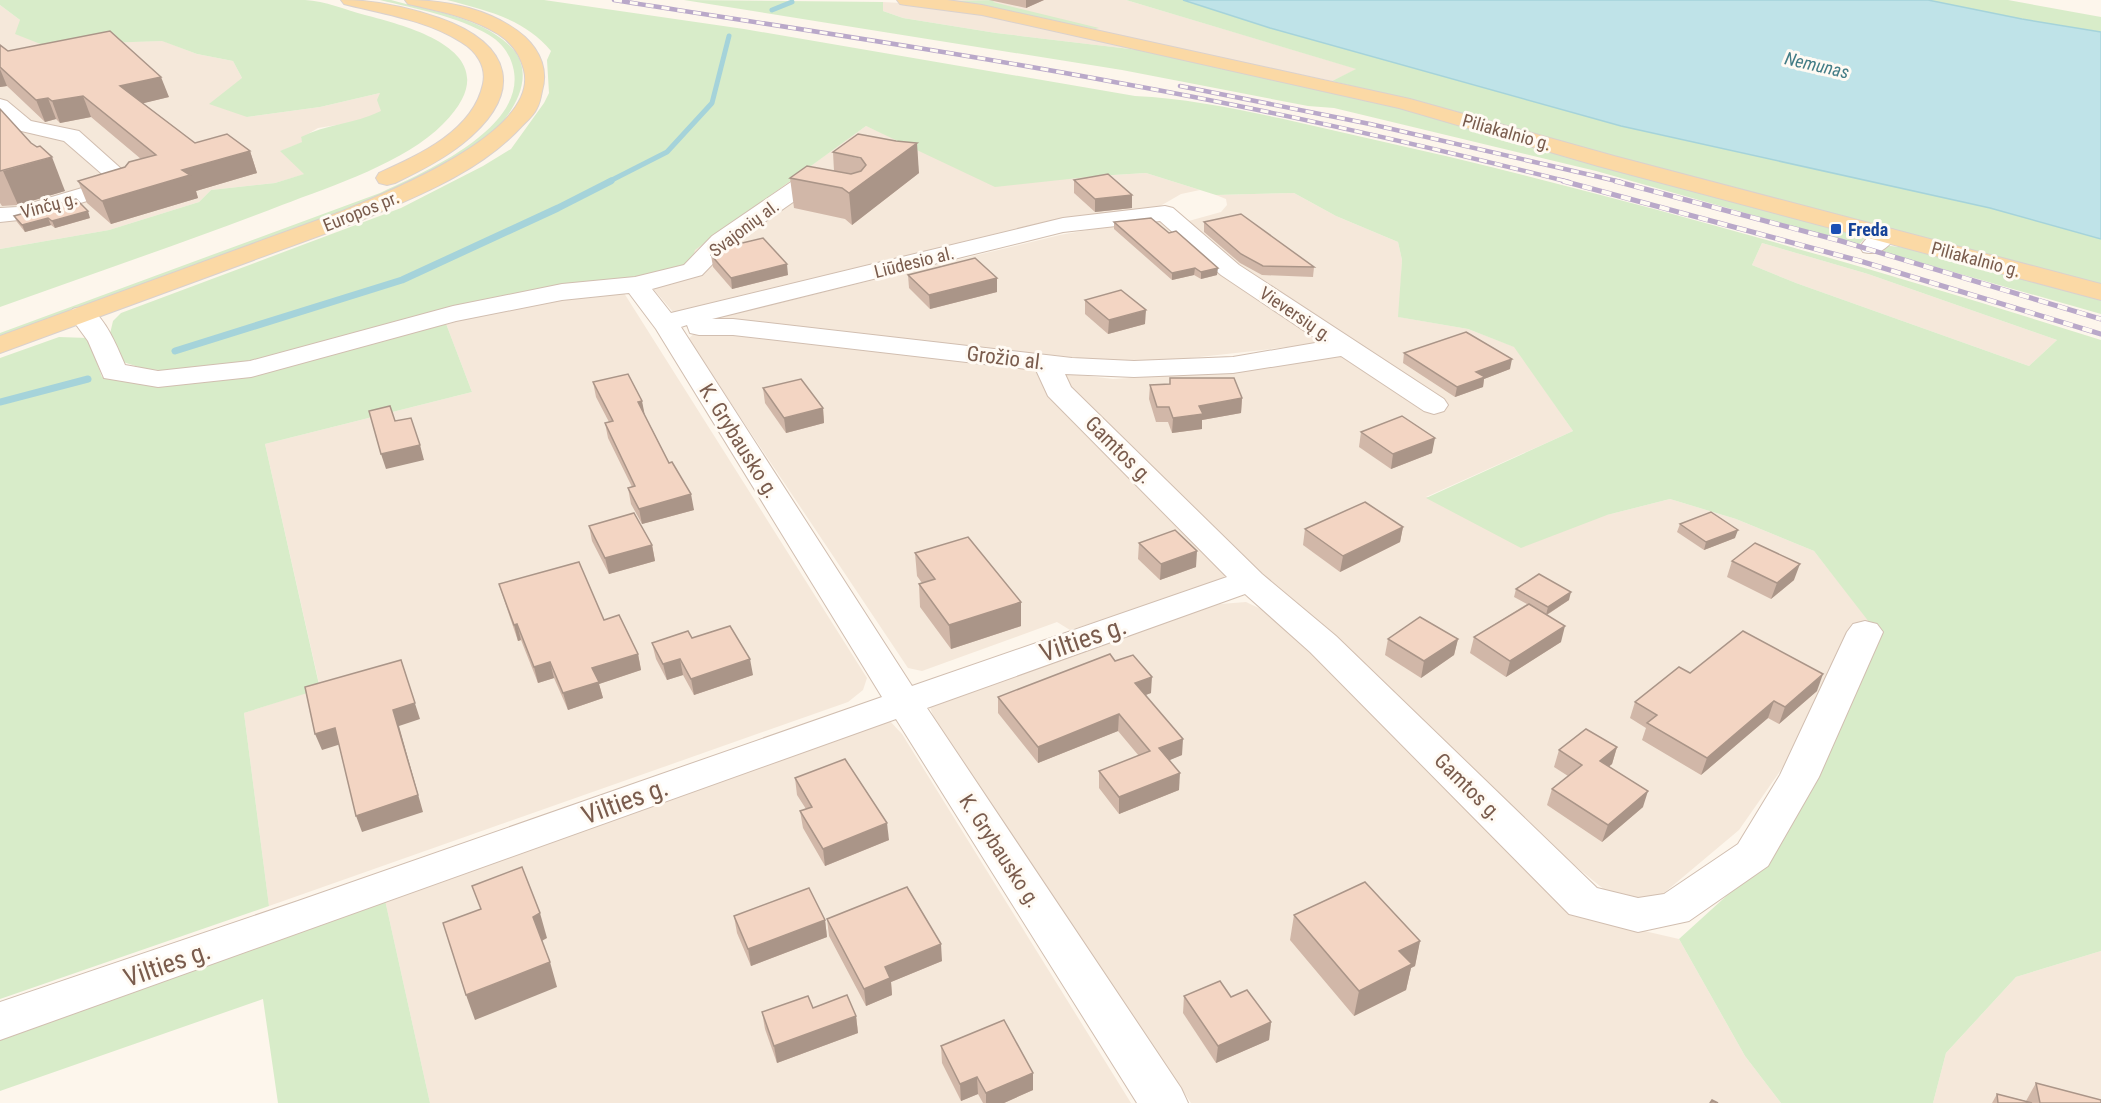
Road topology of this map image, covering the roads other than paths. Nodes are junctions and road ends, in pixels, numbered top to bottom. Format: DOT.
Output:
graph roads {
  1 [pos="350,0"];
  2 [pos="414,0"];
  3 [pos="906,0"];
  4 [pos="0,105"];
  5 [pos="837,167"];
  6 [pos="810,187"];
  7 [pos="854,195"];
  8 [pos="1165,213"];
  9 [pos="0,215"];
  10 [pos="636,285"];
  11 [pos="2101,292"];
  12 [pos="85,302"];
  13 [pos="666,325"];
  14 [pos="0,345"];
  15 [pos="1344,346"];
  16 [pos="1047,363"];
  17 [pos="1434,405"];
  18 [pos="1250,581"];
  19 [pos="1865,632"];
  20 [pos="903,701"];
  21 [pos="0,1021"];
  22 [pos="1164,1103"];
  1 -- 12 [label="main road, Europos pr."];
  2 -- 12 [label="main road, Europos pr."];
  3 -- 11 [label="main road, Piliakalnio g."];
  4 -- 9 [label="street, Vinčų g."];
  5 -- 6 [label="street, Svajonių al."];
  6 -- 7 [label="street"];
  6 -- 10 [label="street, Svajonių al."];
  8 -- 13 [label="street, Liūdesio al."];
  8 -- 15 [label="street, Vieversių g."];
  10 -- 12 [label="street"];
  10 -- 13 [label="street, K. Grybausko g."];
  12 -- 14 [label="main road, Europos pr."];
  13 -- 16 [label="street, Grožio al."];
  13 -- 20 [label="street, K. Grybausko g."];
  15 -- 16 [label="street, Grožio al."];
  15 -- 17 [label="street, Vieversių g."];
  16 -- 18 [label="street, Gamtos g."];
  18 -- 19 [label="street, Gamtos g."];
  18 -- 20 [label="street, Vilties g."];
  20 -- 21 [label="street, Vilties g."];
  20 -- 22 [label="street, K. Grybausko g."];
}
